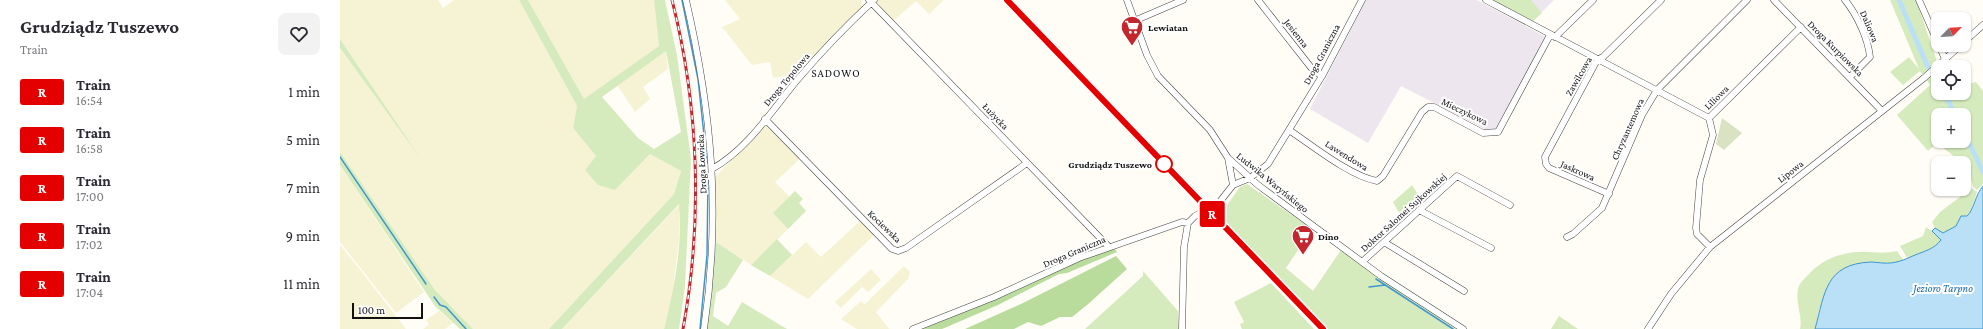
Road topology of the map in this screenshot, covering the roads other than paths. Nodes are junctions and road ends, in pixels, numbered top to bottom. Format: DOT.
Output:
graph roads {
  1 [pos="686,0"];
  2 [pos="1127,0"];
  3 [pos="1183,0"];
  4 [pos="1258,0"];
  5 [pos="1362,0"];
  6 [pos="1486,0"];
  7 [pos="1593,0"];
  8 [pos="1661,0"];
  9 [pos="1747,0"];
  10 [pos="1774,0"];
  11 [pos="1845,0"];
  12 [pos="1919,0"];
  13 [pos="871,1"];
  14 [pos="1134,21"];
  15 [pos="1983,25"];
  16 [pos="1801,27"];
  17 [pos="1931,28"];
  18 [pos="1553,36"];
  19 [pos="1971,36"];
  20 [pos="1942,52"];
  21 [pos="1954,52"];
  22 [pos="1597,60"];
  23 [pos="1945,60"];
  24 [pos="1931,72"];
  25 [pos="1322,76"];
  26 [pos="1850,77"];
  27 [pos="1657,90"];
  28 [pos="1882,111"];
  29 [pos="766,118"];
  30 [pos="1709,118"];
  31 [pos="1289,130"];
  32 [pos="1403,143"];
  33 [pos="1545,157"];
  34 [pos="1228,158"];
  35 [pos="1027,163"];
  36 [pos="712,169"];
  37 [pos="1250,178"];
  38 [pos="1233,185"];
  39 [pos="1609,194"];
  40 [pos="1510,204"];
  41 [pos="1419,210"];
  42 [pos="1188,223"];
  43 [pos="1567,237"];
  44 [pos="1384,242"];
  45 [pos="1109,247"];
  46 [pos="1710,247"];
  47 [pos="1491,248"];
  48 [pos="1362,262"];
  49 [pos="1464,291"];
  50 [pos="1183,328"];
  51 [pos="704,329"];
  52 [pos="913,329"];
  53 [pos="1463,329"];
  54 [pos="1648,329"];
  1 -- 36 [label="street, Droga Łowicka"];
  2 -- 14 [label="street, Ludwika Waryńskiego"];
  3 -- 14 [label="street"];
  4 -- 25 [label="street, Jesienna"];
  5 -- 25 [label="street, Droga Graniczna"];
  6 -- 18 [label="street"];
  7 -- 18 [label="street"];
  8 -- 22 [label="street, Zawilcowa"];
  9 -- 27 [label="street, Chryzantemowa"];
  10 -- 16 [label="street, Droga Kurpiowska"];
  11 -- 26 [label="street, Daliowa"];
  12 -- 17 [label="street"];
  13 -- 29 [label="street, Droga Topolowa"];
  13 -- 35 [label="street, Łużycka"];
  14 -- 34 [label="street, Ludwika Waryńskiego"];
  15 -- 19 [label="street"];
  16 -- 26 [label="street, Droga Kurpiowska"];
  16 -- 30 [label="street, Liliowa"];
  18 -- 22 [label="street"];
  18 -- 32 [label="street, Mieczykowa"];
  20 -- 23 [label="street"];
  21 -- 23 [label="street, Lipowa"];
  22 -- 27 [label="street"];
  22 -- 33 [label="street, Zawilcowa"];
  24 -- 28 [label="street, Lipowa"];
  25 -- 31 [label="street, Droga Graniczna"];
  26 -- 28 [label="street, Droga Kurpiowska"];
  27 -- 30 [label="street"];
  27 -- 39 [label="street, Chryzantemowa"];
  28 -- 46 [label="street, Lipowa"];
  29 -- 35 [label="street, Kociewska"];
  29 -- 36 [label="street, Droga Topolowa"];
  30 -- 46 [label="street, Liliowa"];
  31 -- 32 [label="street, Lawendowa"];
  31 -- 37 [label="street, Droga Graniczna"];
  33 -- 39 [label="street, Jaskrowa"];
  34 -- 37 [label="street, Ludwika Waryńskiego"];
  34 -- 38 [label="street"];
  35 -- 45 [label="street, Łużycka"];
  36 -- 51 [label="street, Droga Łowicka"];
  37 -- 38 [label="street, Droga Graniczna"];
  37 -- 48 [label="street, Ludwika Waryńskiego"];
  38 -- 42 [label="street, Droga Graniczna"];
  39 -- 43 [label="street, Chryzantemowa"];
  40 -- 41 [label="street, Doktor Salomei Sujkowskiej"];
  41 -- 44 [label="street, Doktor Salomei Sujkowskiej"];
  41 -- 47 [label="street"];
  42 -- 45 [label="street, Droga Graniczna"];
  42 -- 50 [label="street"];
  44 -- 48 [label="street, Doktor Salomei Sujkowskiej"];
  44 -- 49 [label="street"];
  45 -- 52 [label="street, Droga Graniczna"];
  46 -- 54 [label="street, Lipowa"];
  48 -- 53 [label="street, Ludwika Waryńskiego"];
}
